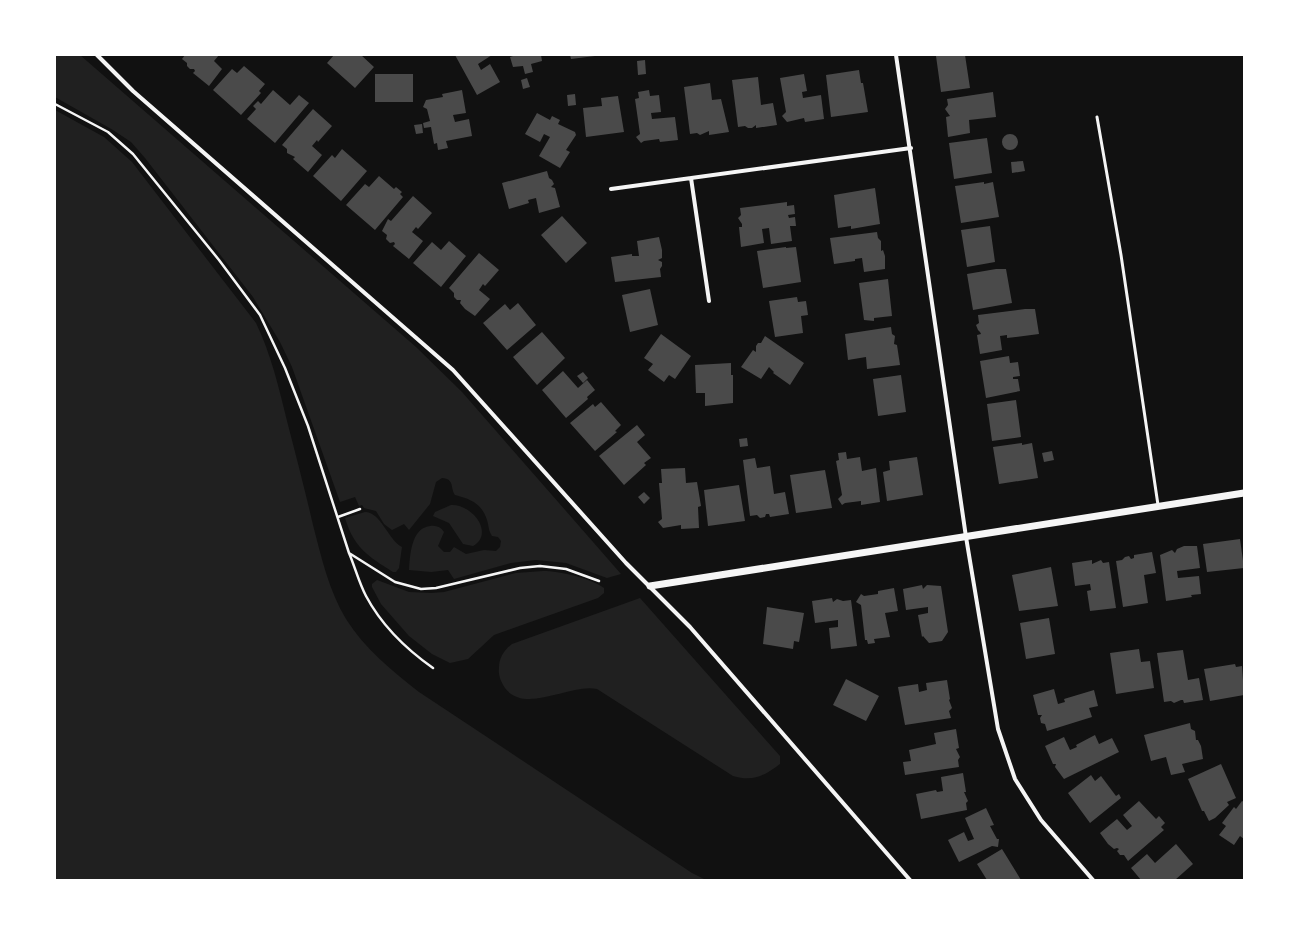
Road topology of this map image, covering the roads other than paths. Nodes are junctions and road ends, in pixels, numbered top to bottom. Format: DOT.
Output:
graph roads {
  1 [pos="97,55"];
  2 [pos="896,55"];
  3 [pos="1097,116"];
  4 [pos="911,148"];
  5 [pos="691,178"];
  6 [pos="610,189"];
  7 [pos="709,301"];
  8 [pos="1244,493"];
  9 [pos="1158,505"];
  10 [pos="966,537"];
  11 [pos="650,586"];
  12 [pos="910,880"];
  13 [pos="1093,880"];
  1 -- 11 [label="street"];
  2 -- 4 [label="street"];
  3 -- 9 [label="lane"];
  4 -- 5 [label="street"];
  4 -- 10 [label="street"];
  5 -- 6 [label="street"];
  5 -- 7 [label="street"];
  8 -- 9 [label="street"];
  9 -- 10 [label="street"];
  10 -- 11 [label="street"];
  10 -- 13 [label="street"];
  11 -- 12 [label="street"];
}
